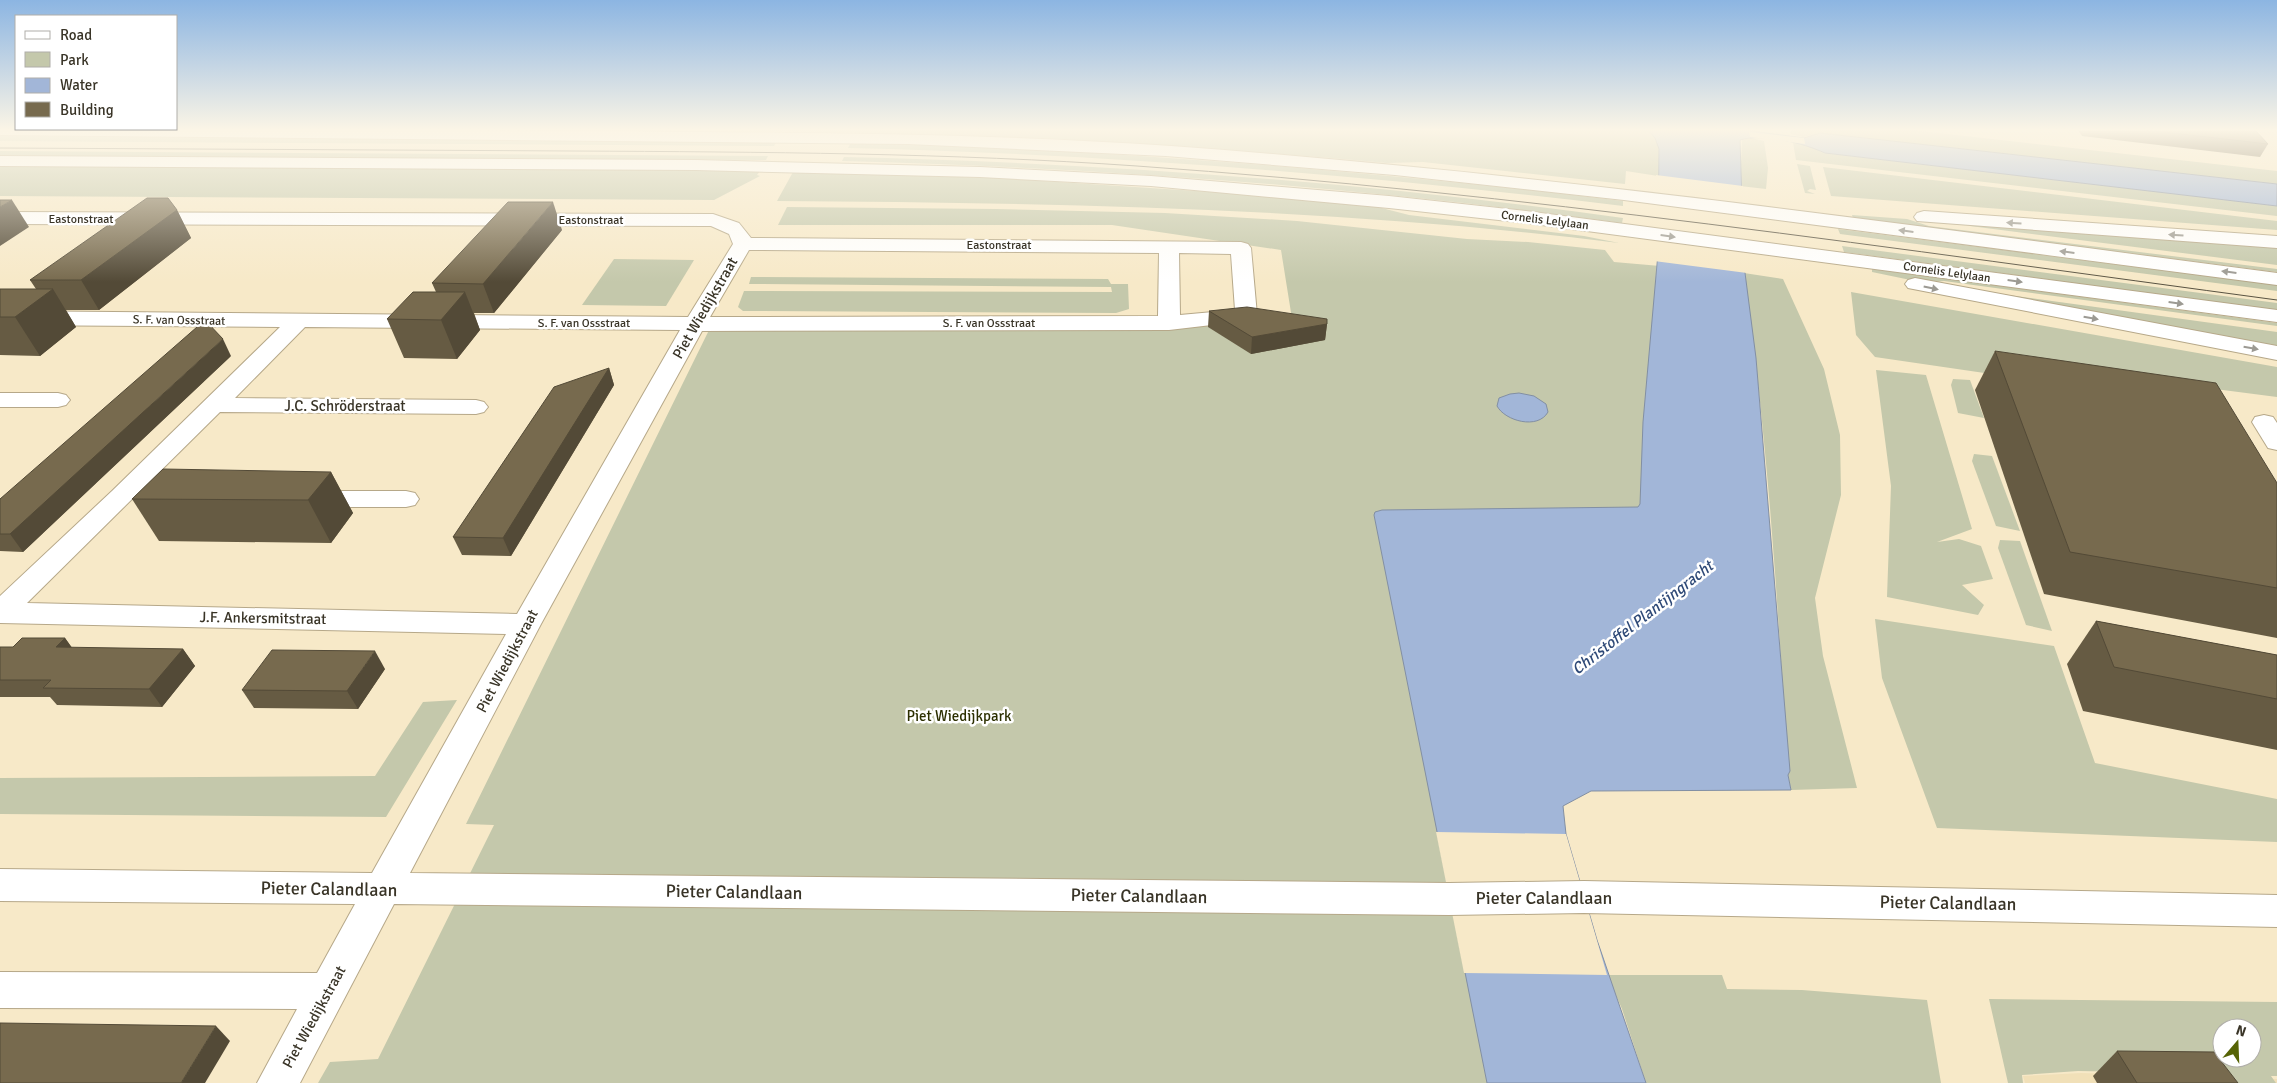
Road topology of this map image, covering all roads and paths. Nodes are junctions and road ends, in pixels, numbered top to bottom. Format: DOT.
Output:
graph roads {
  1 [pos="1122,181"];
  2 [pos="1488,181"];
  3 [pos="1837,217"];
  4 [pos="0,218"];
  5 [pos="2277,242"];
  6 [pos="743,244"];
  7 [pos="1169,247"];
  8 [pos="1847,265"];
  9 [pos="2277,278"];
  10 [pos="2277,316"];
  11 [pos="0,318"];
  12 [pos="299,321"];
  13 [pos="1169,323"];
  14 [pos="694,324"];
  15 [pos="2277,353"];
  16 [pos="0,400"];
  17 [pos="58,400"];
  18 [pos="214,405"];
  19 [pos="476,407"];
  20 [pos="2277,424"];
  21 [pos="2277,443"];
  22 [pos="121,498"];
  23 [pos="150,498"];
  24 [pos="288,498"];
  25 [pos="406,499"];
  26 [pos="0,613"];
  27 [pos="526,624"];
  28 [pos="0,885"];
  29 [pos="384,890"];
  30 [pos="2277,911"];
  31 [pos="0,990"];
  32 [pos="327,991"];
  33 [pos="278,1083"];
  1 -- 8 [label="street, Cornelis Lelylaan, one-way"];
  2 -- 3 [label="street"];
  5 -- 3 [label="street, one-way"];
  9 -- 3 [label="street, one-way"];
  4 -- 6 [label="street, Eastonstraat"];
  6 -- 7 [label="street, Eastonstraat"];
  6 -- 14 [label="street, Piet Wiedijkstraat"];
  7 -- 13 [label="street"];
  7 -- 13 [label="street, Eastonstraat"];
  8 -- 10 [label="street, Cornelis Lelylaan, one-way"];
  8 -- 15 [label="street, one-way"];
  11 -- 12 [label="street, S. F. van Ossstraat"];
  12 -- 14 [label="street, S. F. van Ossstraat"];
  12 -- 18 [label="street"];
  13 -- 14 [label="street, S. F. van Ossstraat"];
  14 -- 27 [label="street, Piet Wiedijkstraat"];
  16 -- 17 [label="street"];
  18 -- 19 [label="street, J.C. Schröderstraat"];
  18 -- 22 [label="street"];
  20 -- 21 [label="street"];
  22 -- 23 [label="street"];
  22 -- 26 [label="street"];
  24 -- 25 [label="street"];
  26 -- 27 [label="street, J.F. Ankersmitstraat"];
  27 -- 29 [label="street, Piet Wiedijkstraat"];
  28 -- 29 [label="street, Pieter Calandlaan"];
  29 -- 30 [label="street, Pieter Calandlaan"];
  29 -- 32 [label="street, Piet Wiedijkstraat"];
  31 -- 32 [label="street"];
  32 -- 33 [label="street, Piet Wiedijkstraat"];
}
